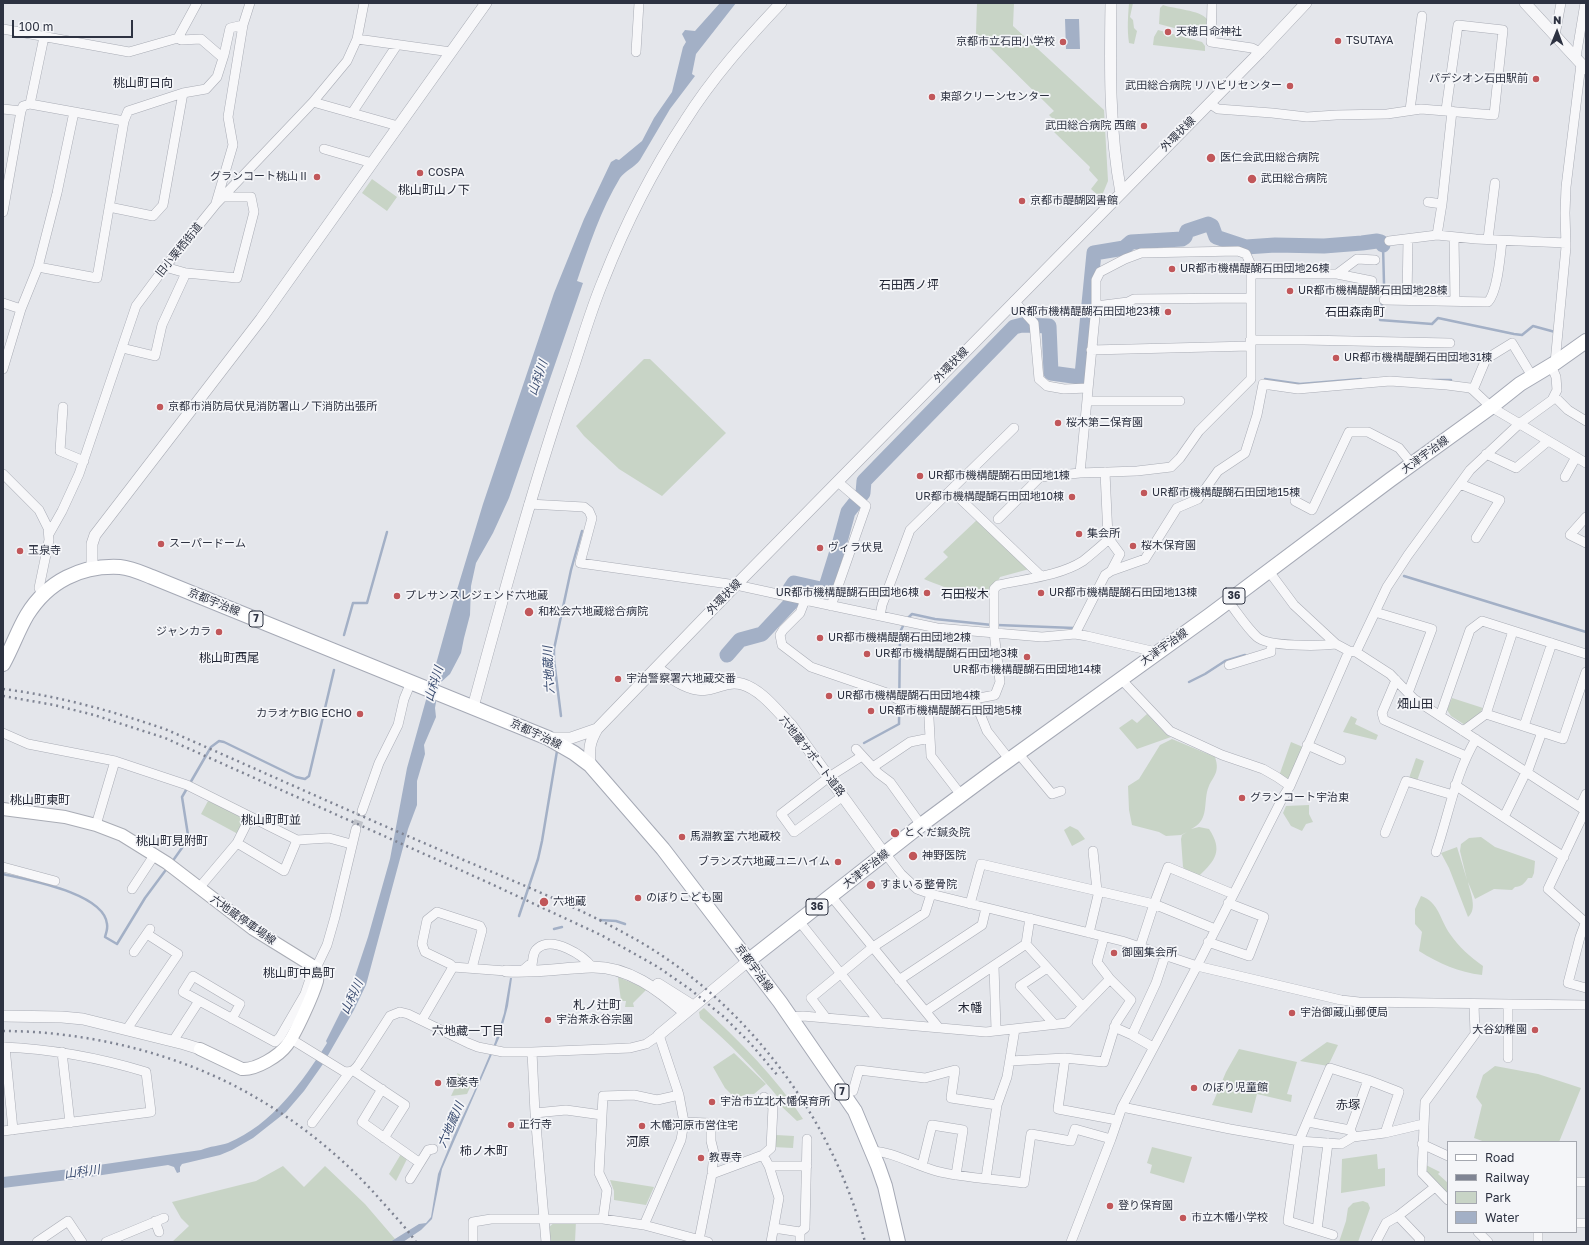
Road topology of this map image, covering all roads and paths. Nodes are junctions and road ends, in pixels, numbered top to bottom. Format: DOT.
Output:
graph roads {
  1 [pos="197,3"];
  2 [pos="250,3"];
  3 [pos="364,3"];
  4 [pos="486,3"];
  5 [pos="639,3"];
  6 [pos="781,3"];
  7 [pos="1111,3"];
  8 [pos="1212,3"];
  9 [pos="1306,3"];
  10 [pos="1525,3"];
  11 [pos="1561,3"];
  12 [pos="1585,3"];
  13 [pos="1422,16"];
  14 [pos="243,25"];
  15 [pos="3,29"];
  16 [pos="1555,35"];
  17 [pos="44,37"];
  18 [pos="178,38"];
  19 [pos="357,39"];
  20 [pos="397,45"];
  21 [pos="451,52"];
  22 [pos="636,52"];
  23 [pos="1260,52"];
  24 [pos="223,58"];
  25 [pos="1581,63"];
  26 [pos="183,94"];
  27 [pos="313,102"];
  28 [pos="1209,103"];
  29 [pos="30,104"];
  30 [pos="3,109"];
  31 [pos="1410,110"];
  32 [pos="21,111"];
  33 [pos="1449,111"];
  34 [pos="74,112"];
  35 [pos="352,113"];
  36 [pos="124,121"];
  37 [pos="398,126"];
  38 [pos="324,149"];
  39 [pos="372,163"];
  40 [pos="1495,183"];
  41 [pos="1121,193"];
  42 [pos="223,197"];
  43 [pos="1428,202"];
  44 [pos="216,204"];
  45 [pos="1442,204"];
  46 [pos="109,207"];
  47 [pos="3,212"];
  48 [pos="1437,236"];
  49 [pos="1454,237"];
  50 [pos="1408,239"];
  51 [pos="1488,239"];
  52 [pos="1502,240"];
  53 [pos="1389,241"];
  54 [pos="1566,243"];
  55 [pos="1375,260"];
  56 [pos="165,266"];
  57 [pos="38,267"];
  58 [pos="186,273"];
  59 [pos="1250,274"];
  60 [pos="1337,274"];
  61 [pos="1372,281"];
  62 [pos="1250,298"];
  63 [pos="1384,300"];
  64 [pos="1407,300"];
  65 [pos="1014,301"];
  66 [pos="1455,301"];
  67 [pos="3,302"];
  68 [pos="1096,306"];
  69 [pos="21,309"];
  70 [pos="1586,341"];
  71 [pos="1250,343"];
  72 [pos="1450,343"];
  73 [pos="122,348"];
  74 [pos="1091,350"];
  75 [pos="1553,364"];
  76 [pos="3,369"];
  77 [pos="1532,376"];
  78 [pos="1251,379"];
  79 [pos="1263,384"];
  80 [pos="1088,388"];
  81 [pos="1473,390"];
  82 [pos="1554,396"];
  83 [pos="1087,401"];
  84 [pos="1180,401"];
  85 [pos="63,407"];
  86 [pos="1491,407"];
  87 [pos="1586,421"];
  88 [pos="1520,424"];
  89 [pos="1014,428"];
  90 [pos="1548,441"];
  91 [pos="1486,454"];
  92 [pos="1576,457"];
  93 [pos="84,461"];
  94 [pos="1586,463"];
  95 [pos="1412,464"];
  96 [pos="1105,472"];
  97 [pos="1080,473"];
  98 [pos="3,474"];
  99 [pos="1564,477"];
  100 [pos="838,482"];
  101 [pos="1460,484"];
  102 [pos="951,490"];
  103 [pos="1295,501"];
  104 [pos="529,504"];
  105 [pos="1586,517"];
  106 [pos="998,519"];
  107 [pos="49,534"];
  108 [pos="1476,538"];
  109 [pos="1109,539"];
  110 [pos="1586,543"];
  111 [pos="92,568"];
  112 [pos="1268,570"];
  113 [pos="1111,571"];
  114 [pos="1041,576"];
  115 [pos="736,585"];
  116 [pos="42,594"];
  117 [pos="801,599"];
  118 [pos="1228,601"];
  119 [pos="831,606"];
  120 [pos="1375,612"];
  121 [pos="880,616"];
  122 [pos="1513,631"];
  123 [pos="994,632"];
  124 [pos="1075,634"];
  125 [pos="1552,643"];
  126 [pos="1336,644"];
  127 [pos="1271,646"];
  128 [pos="1352,651"];
  129 [pos="1156,652"];
  130 [pos="1586,654"];
  131 [pos="3,664"];
  132 [pos="1229,665"];
  133 [pos="657,668"];
  134 [pos="1586,672"];
  135 [pos="1120,678"];
  136 [pos="1396,680"];
  137 [pos="414,683"];
  138 [pos="1408,693"];
  139 [pos="974,699"];
  140 [pos="928,700"];
  141 [pos="469,706"];
  142 [pos="1486,714"];
  143 [pos="1440,716"];
  144 [pos="1524,726"];
  145 [pos="598,729"];
  146 [pos="1463,731"];
  147 [pos="1542,732"];
  148 [pos="3,733"];
  149 [pos="548,738"];
  150 [pos="930,738"];
  151 [pos="1476,740"];
  152 [pos="1307,745"];
  153 [pos="1014,756"];
  154 [pos="1466,756"];
  155 [pos="1341,760"];
  156 [pos="115,761"];
  157 [pos="590,765"];
  158 [pos="873,767"];
  159 [pos="1526,772"];
  160 [pos="829,777"];
  161 [pos="1456,785"];
  162 [pos="1290,786"];
  163 [pos="1062,791"];
  164 [pos="1586,794"];
  165 [pos="961,795"];
  166 [pos="1453,795"];
  167 [pos="843,796"];
  168 [pos="3,809"];
  169 [pos="1584,810"];
  170 [pos="362,811"];
  171 [pos="250,817"];
  172 [pos="1504,817"];
  173 [pos="96,825"];
  174 [pos="922,825"];
  175 [pos="356,829"];
  176 [pos="1385,833"];
  177 [pos="297,840"];
  178 [pos="237,843"];
  179 [pos="352,844"];
  180 [pos="1093,851"];
  181 [pos="1436,852"];
  182 [pos="885,853"];
  183 [pos="155,854"];
  184 [pos="1564,856"];
  185 [pos="3,867"];
  186 [pos="55,881"];
  187 [pos="199,888"];
  188 [pos="132,889"];
  189 [pos="1098,891"];
  190 [pos="931,894"];
  191 [pos="1233,894"];
  192 [pos="831,896"];
  193 [pos="1228,903"];
  194 [pos="970,904"];
  195 [pos="1154,904"];
  196 [pos="986,908"];
  197 [pos="1030,918"];
  198 [pos="799,921"];
  199 [pos="1586,922"];
  200 [pos="1215,929"];
  201 [pos="1090,933"];
  202 [pos="1104,937"];
  203 [pos="1583,938"];
  204 [pos="1208,942"];
  205 [pos="1026,944"];
  206 [pos="873,947"];
  207 [pos="1140,947"];
  208 [pos="134,952"];
  209 [pos="1165,956"];
  210 [pos="748,961"];
  211 [pos="994,966"];
  212 [pos="1197,966"];
  213 [pos="453,967"];
  214 [pos="592,967"];
  215 [pos="316,968"];
  216 [pos="472,968"];
  217 [pos="1047,968"];
  218 [pos="515,971"];
  219 [pos="841,973"];
  220 [pos="1110,979"];
  221 [pos="899,980"];
  222 [pos="1586,988"];
  223 [pos="199,1001"];
  224 [pos="1474,1004"];
  225 [pos="1508,1004"];
  226 [pos="1586,1005"];
  227 [pos="1083,1007"];
  228 [pos="689,1010"];
  229 [pos="926,1011"];
  230 [pos="3,1016"];
  231 [pos="790,1017"];
  232 [pos="826,1018"];
  233 [pos="232,1019"];
  234 [pos="422,1020"];
  235 [pos="880,1023"];
  236 [pos="1054,1024"];
  237 [pos="1114,1027"];
  238 [pos="939,1028"];
  239 [pos="128,1029"];
  240 [pos="1015,1029"];
  241 [pos="996,1030"];
  242 [pos="659,1035"];
  243 [pos="1132,1035"];
  244 [pos="174,1041"];
  245 [pos="294,1041"];
  246 [pos="4,1047"];
  247 [pos="1153,1047"];
  248 [pos="200,1049"];
  249 [pos="62,1052"];
  250 [pos="532,1052"];
  251 [pos="1065,1058"];
  252 [pos="1508,1058"];
  253 [pos="1010,1061"];
  254 [pos="349,1071"];
  255 [pos="1368,1080"];
  256 [pos="382,1089"];
  257 [pos="842,1092"];
  258 [pos="679,1095"];
  259 [pos="764,1097"];
  260 [pos="997,1105"];
  261 [pos="1122,1107"];
  262 [pos="535,1113"];
  263 [pos="602,1115"];
  264 [pos="1117,1120"];
  265 [pos="684,1122"];
  266 [pos="1308,1122"];
  267 [pos="70,1123"];
  268 [pos="312,1123"];
  269 [pos="1423,1124"];
  270 [pos="13,1130"];
  271 [pos="3,1131"];
  272 [pos="1352,1133"];
  273 [pos="1385,1133"];
  274 [pos="384,1138"];
  275 [pos="807,1139"];
  276 [pos="1111,1139"];
  277 [pos="1299,1141"];
  278 [pos="1328,1143"];
  279 [pos="1422,1144"];
  280 [pos="433,1149"];
  281 [pos="872,1151"];
  282 [pos="763,1155"];
  283 [pos="1447,1156"];
  284 [pos="420,1163"];
  285 [pos="769,1166"];
  286 [pos="807,1166"];
  287 [pos="922,1166"];
  288 [pos="712,1174"];
  289 [pos="956,1175"];
  290 [pos="986,1178"];
  291 [pos="410,1179"];
  292 [pos="1435,1187"];
  293 [pos="1447,1199"];
  294 [pos="1398,1216"];
  295 [pos="545,1218"];
  296 [pos="603,1219"];
  297 [pos="644,1225"];
  298 [pos="774,1228"];
  299 [pos="1317,1230"];
  300 [pos="159,1232"];
  301 [pos="800,1232"];
  302 [pos="1479,1233"];
  303 [pos="1333,1235"];
  304 [pos="703,1241"];
  305 [pos="1485,1241"];
  306 [pos="37,1242"];
  307 [pos="82,1242"];
  308 [pos="106,1242"];
  309 [pos="474,1242"];
  310 [pos="546,1242"];
  311 [pos="771,1242"];
  312 [pos="800,1242"];
  313 [pos="898,1242"];
  314 [pos="1070,1242"];
  315 [pos="1376,1242"];
  316 [pos="1419,1242"];
  1 -- 18 [label="street"];
  2 -- 14 [label="street"];
  3 -- 19 [label="street, 旧小栗栖街道"];
  4 -- 21 [label="street"];
  5 -- 22 [label="street"];
  6 -- 104 [label="street"];
  7 -- 41 [label="street"];
  8 -- 23 [label="street"];
  9 -- 23 [label="street, 外環状線"];
  10 -- 16 [label="street"];
  11 -- 16 [label="street"];
  12 -- 25 [label="street"];
  13 -- 31 [label="street"];
  14 -- 24 [label="street"];
  14 -- 44 [label="street"];
  15 -- 17 [label="street"];
  16 -- 25 [label="street"];
  17 -- 18 [label="street"];
  17 -- 29 [label="street"];
  18 -- 24 [label="street"];
  19 -- 20 [label="street"];
  19 -- 27 [label="street, 旧小栗栖街道"];
  20 -- 21 [label="street"];
  20 -- 35 [label="street"];
  21 -- 37 [label="street"];
  23 -- 28 [label="street, 外環状線"];
  24 -- 26 [label="street"];
  25 -- 54 [label="street"];
  26 -- 36 [label="street"];
  26 -- 46 [label="street"];
  27 -- 35 [label="street"];
  27 -- 42 [label="street, 旧小栗栖街道"];
  28 -- 31 [label="street"];
  28 -- 41 [label="street, 外環状線"];
  29 -- 32 [label="street"];
  29 -- 34 [label="street"];
  30 -- 32 [label="street"];
  31 -- 33 [label="street"];
  32 -- 47 [label="street"];
  33 -- 33 [label="street"];
  33 -- 45 [label="street"];
  34 -- 36 [label="street"];
  34 -- 57 [label="street"];
  35 -- 37 [label="street"];
  36 -- 46 [label="street"];
  37 -- 39 [label="street"];
  38 -- 39 [label="street"];
  39 -- 111 [label="street"];
  40 -- 51 [label="street"];
  41 -- 65 [label="street, 外環状線"];
  42 -- 44 [label="street, 旧小栗栖街道"];
  42 -- 58 [label="street"];
  43 -- 45 [label="street"];
  44 -- 56 [label="street, 旧小栗栖街道"];
  45 -- 48 [label="street"];
  46 -- 57 [label="street"];
  48 -- 49 [label="street"];
  48 -- 50 [label="street"];
  49 -- 51 [label="street"];
  49 -- 66 [label="street"];
  50 -- 53 [label="street"];
  50 -- 64 [label="street"];
  51 -- 52 [label="street"];
  52 -- 54 [label="street"];
  52 -- 66 [label="street"];
  54 -- 75 [label="street"];
  55 -- 60 [label="street"];
  56 -- 58 [label="street"];
  56 -- 73 [label="street, 旧小栗栖街道"];
  57 -- 69 [label="street"];
  58 -- 73 [label="street"];
  59 -- 60 [label="street"];
  59 -- 62 [label="street"];
  59 -- 68 [label="street"];
  60 -- 61 [label="street"];
  62 -- 68 [label="street"];
  62 -- 71 [label="street"];
  63 -- 64 [label="street"];
  64 -- 66 [label="street"];
  65 -- 80 [label="street"];
  65 -- 100 [label="street, 外環状線"];
  67 -- 69 [label="street"];
  68 -- 74 [label="street"];
  69 -- 76 [label="street"];
  70 -- 75 [label="main road, 大津宇治線 / 36"];
  71 -- 72 [label="street"];
  71 -- 74 [label="street"];
  71 -- 78 [label="street"];
  73 -- 93 [label="street, 旧小栗栖街道"];
  74 -- 80 [label="street"];
  75 -- 77 [label="main road, 大津宇治線 / 36"];
  75 -- 82 [label="street"];
  77 -- 81 [label="street"];
  77 -- 86 [label="main road, 大津宇治線 / 36"];
  78 -- 79 [label="street"];
  78 -- 96 [label="street"];
  79 -- 81 [label="street"];
  79 -- 113 [label="street"];
  80 -- 83 [label="street"];
  81 -- 86 [label="street"];
  82 -- 87 [label="street"];
  82 -- 88 [label="street"];
  83 -- 84 [label="street"];
  83 -- 97 [label="street"];
  85 -- 93 [label="street"];
  86 -- 88 [label="street"];
  86 -- 95 [label="main road, 大津宇治線 / 36"];
  88 -- 90 [label="street"];
  88 -- 91 [label="street"];
  89 -- 102 [label="street"];
  90 -- 91 [label="street"];
  90 -- 92 [label="street"];
  91 -- 101 [label="street"];
  92 -- 94 [label="street"];
  92 -- 99 [label="street"];
  93 -- 107 [label="street, 旧小栗栖街道"];
  95 -- 103 [label="street"];
  95 -- 112 [label="main road, 大津宇治線 / 36"];
  96 -- 97 [label="street"];
  96 -- 109 [label="street"];
  97 -- 106 [label="street"];
  98 -- 107 [label="street"];
  100 -- 115 [label="street, 外環状線"];
  100 -- 119 [label="street"];
  101 -- 108 [label="street"];
  101 -- 120 [label="street"];
  102 -- 114 [label="street"];
  102 -- 121 [label="street"];
  104 -- 115 [label="street"];
  104 -- 141 [label="street"];
  105 -- 110 [label="street"];
  107 -- 116 [label="street"];
  109 -- 113 [label="street"];
  109 -- 114 [label="street"];
  111 -- 116 [label="main road, 京都宇治線 / 7"];
  111 -- 137 [label="main road, 京都宇治線 / 7"];
  112 -- 118 [label="main road, 大津宇治線 / 36"];
  112 -- 126 [label="street"];
  113 -- 124 [label="street"];
  114 -- 123 [label="street"];
  115 -- 117 [label="street"];
  115 -- 133 [label="street, 外環状線"];
  116 -- 131 [label="main road, 京都宇治線 / 7"];
  117 -- 119 [label="street"];
  117 -- 140 [label="street"];
  118 -- 127 [label="street"];
  118 -- 129 [label="main road, 大津宇治線 / 36"];
  119 -- 121 [label="street"];
  120 -- 128 [label="street"];
  120 -- 138 [label="street"];
  121 -- 123 [label="street"];
  122 -- 125 [label="street"];
  122 -- 142 [label="street"];
  122 -- 143 [label="street"];
  123 -- 124 [label="street"];
  123 -- 139 [label="street"];
  124 -- 129 [label="street"];
  125 -- 130 [label="street"];
  125 -- 144 [label="street"];
  126 -- 127 [label="street"];
  126 -- 128 [label="street"];
  127 -- 132 [label="street"];
  128 -- 136 [label="street"];
  128 -- 152 [label="street"];
  129 -- 135 [label="main road, 大津宇治線 / 36"];
  133 -- 145 [label="street, 外環状線"];
  133 -- 160 [label="street, 六地蔵サポート道路"];
  134 -- 147 [label="street"];
  135 -- 153 [label="main road, 大津宇治線 / 36"];
  135 -- 162 [label="street"];
  136 -- 138 [label="street"];
  136 -- 154 [label="street"];
  137 -- 141 [label="main road, 京都宇治線 / 7"];
  137 -- 170 [label="street"];
  138 -- 143 [label="street"];
  139 -- 140 [label="street"];
  139 -- 153 [label="street"];
  140 -- 150 [label="street"];
  141 -- 149 [label="main road, 京都宇治線 / 7"];
  142 -- 144 [label="street"];
  142 -- 146 [label="street"];
  143 -- 146 [label="street"];
  144 -- 147 [label="street"];
  145 -- 149 [label="street, 外環状線"];
  145 -- 157 [label="street, 外環状線"];
  146 -- 151 [label="street"];
  147 -- 159 [label="street"];
  148 -- 156 [label="street"];
  149 -- 157 [label="main road, 京都宇治線 / 7"];
  150 -- 158 [label="street"];
  150 -- 165 [label="street"];
  151 -- 154 [label="street"];
  151 -- 159 [label="street"];
  152 -- 155 [label="street"];
  152 -- 162 [label="street"];
  153 -- 163 [label="street"];
  153 -- 165 [label="main road, 大津宇治線 / 36"];
  154 -- 161 [label="street"];
  156 -- 171 [label="street"];
  156 -- 173 [label="street"];
  157 -- 210 [label="main road, 京都宇治線 / 7"];
  158 -- 160 [label="street"];
  158 -- 174 [label="street"];
  159 -- 169 [label="street"];
  159 -- 172 [label="street"];
  160 -- 167 [label="street, 六地蔵サポート道路"];
  160 -- 167 [label="street"];
  161 -- 166 [label="street"];
  161 -- 172 [label="street"];
  162 -- 191 [label="street"];
  164 -- 169 [label="street"];
  165 -- 174 [label="main road, 大津宇治線 / 36"];
  166 -- 176 [label="street"];
  166 -- 181 [label="street"];
  167 -- 182 [label="street, 六地蔵サポート道路"];
  168 -- 173 [label="main road, 六地蔵停車場線"];
  169 -- 184 [label="street"];
  171 -- 177 [label="street"];
  171 -- 178 [label="street"];
  172 -- 184 [label="street"];
  173 -- 183 [label="main road, 六地蔵停車場線"];
  174 -- 182 [label="main road, 大津宇治線 / 36"];
  175 -- 179 [label="street"];
  177 -- 178 [label="street"];
  177 -- 179 [label="street"];
  178 -- 187 [label="street"];
  179 -- 215 [label="street"];
  180 -- 189 [label="street"];
  182 -- 190 [label="street"];
  182 -- 192 [label="main road, 大津宇治線 / 36"];
  183 -- 187 [label="main road, 六地蔵停車場線"];
  183 -- 188 [label="street"];
  184 -- 199 [label="street"];
  185 -- 186 [label="street"];
  187 -- 215 [label="main road, 六地蔵停車場線"];
  189 -- 194 [label="street"];
  189 -- 195 [label="street"];
  189 -- 201 [label="street"];
  190 -- 194 [label="street"];
  190 -- 206 [label="street"];
  191 -- 193 [label="street"];
  191 -- 195 [label="street"];
  192 -- 198 [label="main road, 大津宇治線 / 36"];
  192 -- 206 [label="street"];
  193 -- 200 [label="street"];
  193 -- 204 [label="street"];
  194 -- 196 [label="street"];
  195 -- 200 [label="street"];
  195 -- 207 [label="street"];
  196 -- 197 [label="street"];
  196 -- 221 [label="street"];
  197 -- 201 [label="street"];
  197 -- 205 [label="street"];
  198 -- 210 [label="main road, 大津宇治線 / 36"];
  198 -- 219 [label="street"];
  199 -- 203 [label="street"];
  200 -- 204 [label="street"];
  201 -- 202 [label="street"];
  202 -- 207 [label="street"];
  202 -- 220 [label="street"];
  203 -- 222 [label="street"];
  204 -- 212 [label="street"];
  205 -- 211 [label="street"];
  205 -- 217 [label="street"];
  206 -- 219 [label="street"];
  206 -- 221 [label="street"];
  207 -- 209 [label="street"];
  208 -- 239 [label="street"];
  209 -- 212 [label="street"];
  209 -- 243 [label="street"];
  210 -- 228 [label="street"];
  210 -- 231 [label="main road, 京都宇治線 / 7"];
  211 -- 229 [label="street"];
  211 -- 241 [label="street"];
  212 -- 224 [label="street"];
  212 -- 247 [label="street"];
  213 -- 216 [label="street"];
  213 -- 216 [label="street"];
  213 -- 234 [label="street"];
  214 -- 218 [label="street"];
  214 -- 218 [label="street"];
  214 -- 228 [label="street"];
  215 -- 233 [label="street"];
  215 -- 245 [label="main road"];
  216 -- 218 [label="street"];
  217 -- 227 [label="street"];
  217 -- 236 [label="street"];
  219 -- 232 [label="street"];
  219 -- 235 [label="street"];
  220 -- 227 [label="street"];
  220 -- 237 [label="street"];
  221 -- 229 [label="street"];
  223 -- 233 [label="street"];
  223 -- 233 [label="street"];
  223 -- 244 [label="street"];
  224 -- 225 [label="street"];
  224 -- 269 [label="street"];
  225 -- 226 [label="street"];
  225 -- 252 [label="street"];
  227 -- 236 [label="street"];
  228 -- 242 [label="street"];
  229 -- 238 [label="street"];
  230 -- 239 [label="street"];
  231 -- 232 [label="street"];
  231 -- 257 [label="main road, 京都宇治線 / 7"];
  232 -- 235 [label="street"];
  234 -- 250 [label="street"];
  234 -- 254 [label="street"];
  235 -- 238 [label="street"];
  236 -- 240 [label="street"];
  237 -- 243 [label="street"];
  237 -- 251 [label="street"];
  238 -- 241 [label="street"];
  239 -- 244 [label="street"];
  240 -- 241 [label="street"];
  240 -- 253 [label="street"];
  242 -- 250 [label="street"];
  242 -- 258 [label="street"];
  243 -- 247 [label="street"];
  244 -- 248 [label="street"];
  245 -- 248 [label="main road"];
  245 -- 254 [label="street"];
  246 -- 249 [label="street"];
  246 -- 270 [label="street"];
  247 -- 261 [label="street"];
  249 -- 267 [label="street"];
  249 -- 267 [label="street"];
  250 -- 262 [label="street"];
  251 -- 253 [label="street"];
  251 -- 264 [label="street"];
  253 -- 260 [label="street"];
  254 -- 256 [label="street"];
  254 -- 268 [label="street"];
  255 -- 266 [label="street"];
  255 -- 272 [label="street"];
  255 -- 273 [label="street"];
  256 -- 274 [label="street"];
  256 -- 274 [label="street"];
  257 -- 260 [label="street"];
  257 -- 281 [label="main road, 京都宇治線 / 7"];
  258 -- 263 [label="street"];
  258 -- 265 [label="street"];
  259 -- 282 [label="street"];
  260 -- 290 [label="street"];
  261 -- 264 [label="street"];
  261 -- 277 [label="street"];
  262 -- 263 [label="street"];
  262 -- 295 [label="street"];
  263 -- 296 [label="street"];
  264 -- 276 [label="street"];
  265 -- 288 [label="street"];
  265 -- 297 [label="street"];
  266 -- 272 [label="street"];
  266 -- 277 [label="street"];
  267 -- 270 [label="street"];
  269 -- 273 [label="street"];
  269 -- 279 [label="street"];
  270 -- 271 [label="street"];
  272 -- 273 [label="street"];
  272 -- 278 [label="street"];
  274 -- 284 [label="street"];
  275 -- 286 [label="street"];
  276 -- 290 [label="street"];
  276 -- 314 [label="street"];
  277 -- 278 [label="street"];
  277 -- 299 [label="street"];
  278 -- 299 [label="street"];
  279 -- 283 [label="street"];
  279 -- 292 [label="street"];
  280 -- 284 [label="street"];
  281 -- 287 [label="street"];
  281 -- 313 [label="main road, 京都宇治線 / 7"];
  282 -- 285 [label="street"];
  282 -- 288 [label="street"];
  284 -- 291 [label="street"];
  285 -- 286 [label="street"];
  285 -- 298 [label="street"];
  286 -- 301 [label="street"];
  287 -- 289 [label="street"];
  287 -- 289 [label="street"];
  288 -- 304 [label="street"];
  289 -- 290 [label="street"];
  292 -- 293 [label="street"];
  292 -- 294 [label="street"];
  294 -- 315 [label="street"];
  294 -- 316 [label="street"];
  295 -- 296 [label="street"];
  295 -- 309 [label="street"];
  295 -- 310 [label="street"];
  296 -- 297 [label="street"];
  297 -- 304 [label="street"];
  298 -- 301 [label="street"];
  298 -- 311 [label="street"];
  299 -- 303 [label="street"];
  300 -- 308 [label="street"];
  301 -- 312 [label="street"];
  302 -- 305 [label="street"];
  306 -- 307 [label="street"];
}
